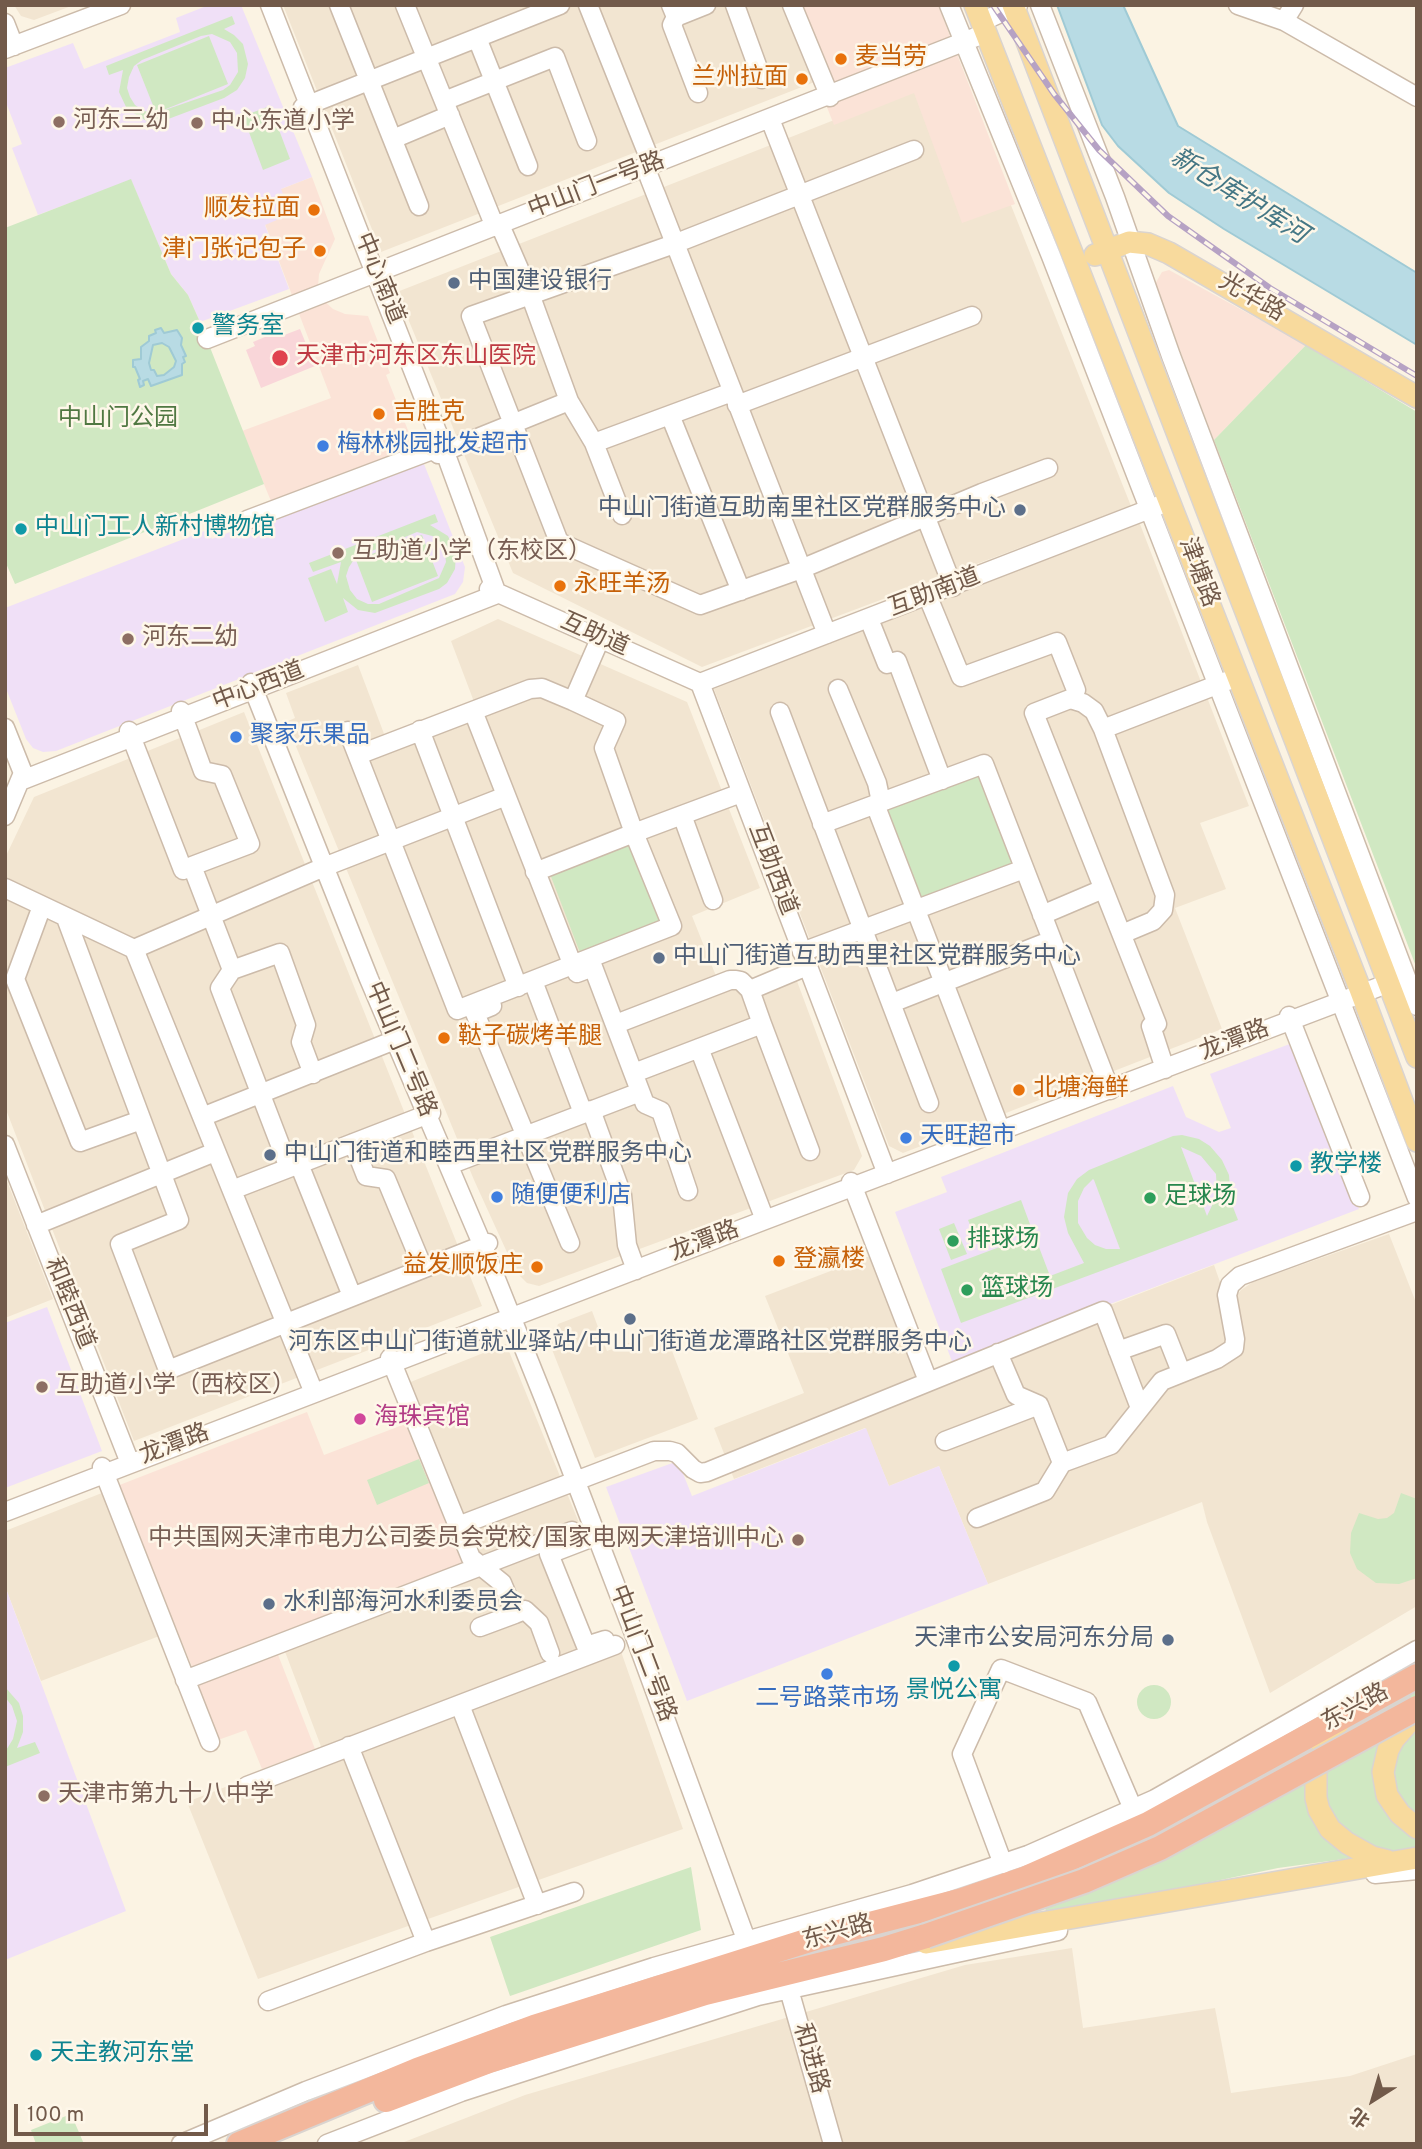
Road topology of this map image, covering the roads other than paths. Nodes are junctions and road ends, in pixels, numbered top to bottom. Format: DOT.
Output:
graph roads {
  1 [pos="105,5"];
  2 [pos="121,5"];
  3 [pos="264,5"];
  4 [pos="270,5"];
  5 [pos="339,5"];
  6 [pos="405,5"];
  7 [pos="560,5"];
  8 [pos="588,5"];
  9 [pos="706,5"];
  10 [pos="734,5"];
  11 [pos="792,5"];
  12 [pos="949,5"];
  13 [pos="1040,5"];
  14 [pos="1238,5"];
  15 [pos="1293,5"];
  16 [pos="1015,6"];
  17 [pos="532,10"];
  18 [pos="673,11"];
  19 [pos="83,13"];
  20 [pos="981,20"];
  21 [pos="1284,21"];
  22 [pos="477,37"];
  23 [pos="8,41"];
  24 [pos="964,43"];
  25 [pos="427,58"];
  26 [pos="762,79"];
  27 [pos="368,80"];
  28 [pos="494,82"];
  29 [pos="698,93"];
  30 [pos="830,97"];
  31 [pos="1417,97"];
  32 [pos="306,106"];
  33 [pos="447,108"];
  34 [pos="770,120"];
  35 [pos="393,139"];
  36 [pos="587,141"];
  37 [pos="914,150"];
  38 [pos="528,166"];
  39 [pos="649,167"];
  40 [pos="799,194"];
  41 [pos="419,206"];
  42 [pos="497,226"];
  43 [pos="1129,242"];
  44 [pos="674,244"];
  45 [pos="1106,251"];
  46 [pos="1076,263"];
  47 [pos="372,274"];
  48 [pos="530,294"];
  49 [pos="972,316"];
  50 [pos="207,340"];
  51 [pos="864,358"];
  52 [pos="1417,397"];
  53 [pos="734,398"];
  54 [pos="569,401"];
  55 [pos="670,415"];
  56 [pos="513,424"];
  57 [pos="594,443"];
  58 [pos="441,450"];
  59 [pos="1048,468"];
  60 [pos="1160,505"];
  61 [pos="622,515"];
  62 [pos="926,516"];
  63 [pos="247,520"];
  64 [pos="801,569"];
  65 [pos="953,587"];
  66 [pos="741,591"];
  67 [pos="493,592"];
  68 [pos="928,597"];
  69 [pos="869,619"];
  70 [pos="827,634"];
  71 [pos="600,639"];
  72 [pos="1228,681"];
  73 [pos="700,684"];
  74 [pos="255,685"];
  75 [pos="838,689"];
  76 [pos="1076,690"];
  77 [pos="573,701"];
  78 [pos="473,711"];
  79 [pos="780,712"];
  80 [pos="183,714"];
  81 [pos="5,728"];
  82 [pos="1102,729"];
  83 [pos="420,730"];
  84 [pos="348,731"];
  85 [pos="131,734"];
  86 [pos="5,743"];
  87 [pos="358,755"];
  88 [pos="22,777"];
  89 [pos="942,780"];
  90 [pos="741,793"];
  91 [pos="506,796"];
  92 [pos="878,803"];
  93 [pos="5,816"];
  94 [pos="682,816"];
  95 [pos="452,817"];
  96 [pos="822,824"];
  97 [pos="635,833"];
  98 [pos="392,840"];
  99 [pos="192,866"];
  100 [pos="326,866"];
  101 [pos="1024,869"];
  102 [pos="535,872"];
  103 [pos="5,888"];
  104 [pos="1103,889"];
  105 [pos="713,900"];
  106 [pos="42,906"];
  107 [pos="914,910"];
  108 [pos="1042,915"];
  109 [pos="211,917"];
  110 [pos="65,918"];
  111 [pos="863,930"];
  112 [pos="1122,934"];
  113 [pos="1052,940"];
  114 [pos="134,949"];
  115 [pos="804,959"];
  116 [pos="573,966"];
  117 [pos="232,970"];
  118 [pos="1395,978"];
  119 [pos="944,983"];
  120 [pos="527,988"];
  121 [pos="750,990"];
  122 [pos="1361,992"];
  123 [pos="1339,1000"];
  124 [pos="892,1003"];
  125 [pos="1417,1006"];
  126 [pos="1290,1019"];
  127 [pos="616,1024"];
  128 [pos="762,1024"];
  129 [pos="397,1039"];
  130 [pos="699,1048"];
  131 [pos="1417,1057"];
  132 [pos="1165,1067"];
  133 [pos="634,1073"];
  134 [pos="313,1074"];
  135 [pos="1109,1088"];
  136 [pos="640,1092"];
  137 [pos="261,1095"];
  138 [pos="929,1103"];
  139 [pos="587,1111"];
  140 [pos="428,1114"];
  141 [pos="202,1117"];
  142 [pos="141,1120"];
  143 [pos="1000,1129"];
  144 [pos="526,1136"];
  145 [pos="1417,1141"];
  146 [pos="353,1143"];
  147 [pos="5,1145"];
  148 [pos="810,1151"];
  149 [pos="215,1152"];
  150 [pos="452,1164"];
  151 [pos="294,1166"];
  152 [pos="886,1171"];
  153 [pos="163,1174"];
  154 [pos="852,1184"];
  155 [pos="232,1190"];
  156 [pos="688,1191"];
  157 [pos="1360,1197"];
  158 [pos="1417,1198"];
  159 [pos="1417,1211"];
  160 [pos="764,1217"];
  161 [pos="36,1225"];
  162 [pos="485,1243"];
  163 [pos="570,1243"];
  164 [pos="635,1267"];
  165 [pos="422,1268"];
  166 [pos="352,1296"];
  167 [pos="513,1314"];
  168 [pos="285,1323"];
  169 [pos="1118,1351"];
  170 [pos="998,1353"];
  171 [pos="391,1361"];
  172 [pos="1181,1372"];
  173 [pos="928,1381"];
  174 [pos="313,1390"];
  175 [pos="1040,1405"];
  176 [pos="1140,1408"];
  177 [pos="945,1441"];
  178 [pos="129,1460"];
  179 [pos="1062,1463"];
  180 [pos="103,1470"];
  181 [pos="577,1479"];
  182 [pos="5,1504"];
  183 [pos="5,1511"];
  184 [pos="976,1518"];
  185 [pos="458,1526"];
  186 [pos="572,1531"];
  187 [pos="598,1535"];
  188 [pos="484,1567"];
  189 [pos="515,1614"];
  190 [pos="480,1627"];
  191 [pos="635,1630"];
  192 [pos="615,1645"];
  193 [pos="1417,1650"];
  194 [pos="550,1653"];
  195 [pos="1416,1676"];
  196 [pos="185,1680"];
  197 [pos="460,1704"];
  198 [pos="1417,1708"];
  199 [pos="1417,1713"];
  200 [pos="1322,1735"];
  201 [pos="210,1742"];
  202 [pos="349,1746"];
  203 [pos="247,1786"];
  204 [pos="1133,1809"];
  205 [pos="1417,1828"];
  206 [pos="1417,1858"];
  207 [pos="1393,1862"];
  208 [pos="1003,1864"];
  209 [pos="1417,1870"];
  210 [pos="574,1892"];
  211 [pos="537,1905"];
  212 [pos="426,1942"];
  213 [pos="884,1949"];
  214 [pos="756,1957"];
  215 [pos="758,1996"];
  216 [pos="268,2000"];
  217 [pos="620,2009"];
  218 [pos="356,2138"];
  219 [pos="181,2144"];
  220 [pos="239,2144"];
  221 [pos="282,2144"];
  222 [pos="327,2144"];
  223 [pos="832,2144"];
  1 -- 19 [label="street"];
  2 -- 19 [label="street"];
  3 -- 32 [label="street, 中心南道"];
  4 -- 32 [label="street, 中心南道"];
  5 -- 27 [label="street"];
  6 -- 25 [label="street"];
  7 -- 17 [label="street"];
  8 -- 39 [label="street"];
  9 -- 18 [label="street"];
  10 -- 26 [label="street"];
  11 -- 30 [label="street"];
  12 -- 24 [label="street"];
  13 -- 43 [label="street"];
  14 -- 21 [label="street"];
  15 -- 21 [label="street"];
  16 -- 20 [label="street, 中山门一号路"];
  16 -- 45 [label="main road, 津塘路"];
  17 -- 22 [label="street"];
  18 -- 29 [label="street"];
  19 -- 23 [label="street"];
  20 -- 24 [label="street, 中山门一号路"];
  20 -- 46 [label="main road, 津塘路"];
  21 -- 31 [label="street"];
  22 -- 25 [label="street"];
  22 -- 28 [label="street"];
  24 -- 30 [label="street, 中山门一号路"];
  24 -- 60 [label="street"];
  25 -- 27 [label="street"];
  25 -- 33 [label="street"];
  27 -- 32 [label="street"];
  27 -- 35 [label="street"];
  28 -- 33 [label="street"];
  28 -- 36 [label="street"];
  28 -- 38 [label="street"];
  30 -- 34 [label="street, 中山门一号路"];
  32 -- 47 [label="street, 中心南道"];
  33 -- 35 [label="street"];
  33 -- 42 [label="street"];
  34 -- 39 [label="street, 中山门一号路"];
  34 -- 40 [label="street"];
  35 -- 41 [label="street"];
  37 -- 40 [label="street"];
  39 -- 42 [label="street, 中山门一号路"];
  39 -- 44 [label="street"];
  40 -- 44 [label="street"];
  40 -- 51 [label="street"];
  42 -- 47 [label="street, 中山门一号路"];
  42 -- 48 [label="street"];
  43 -- 45 [label="main road"];
  43 -- 52 [label="main road, 光华路"];
  43 -- 118 [label="street"];
  44 -- 48 [label="street"];
  44 -- 53 [label="street"];
  45 -- 46 [label="main road"];
  45 -- 118 [label="main road, 津塘路"];
  46 -- 60 [label="main road, 津塘路"];
  47 -- 50 [label="street, 中山门一号路"];
  47 -- 58 [label="street, 中心南道"];
  48 -- 54 [label="street"];
  48 -- 56 [label="street"];
  49 -- 51 [label="street"];
  51 -- 53 [label="street"];
  51 -- 62 [label="street"];
  53 -- 55 [label="street"];
  53 -- 64 [label="street"];
  54 -- 56 [label="street"];
  54 -- 57 [label="street"];
  55 -- 57 [label="street"];
  55 -- 66 [label="street"];
  56 -- 58 [label="street"];
  56 -- 66 [label="street"];
  57 -- 61 [label="street"];
  58 -- 63 [label="street"];
  58 -- 67 [label="street, 中心南道"];
  59 -- 62 [label="street"];
  60 -- 65 [label="street, 互助南道"];
  60 -- 72 [label="main road, 津塘路"];
  62 -- 64 [label="street"];
  62 -- 65 [label="street"];
  64 -- 66 [label="street"];
  64 -- 70 [label="street"];
  65 -- 68 [label="street, 互助南道"];
  67 -- 71 [label="street, 互助道"];
  67 -- 74 [label="street, 中心西道"];
  68 -- 69 [label="street, 互助南道"];
  68 -- 76 [label="street"];
  69 -- 70 [label="street, 互助南道"];
  69 -- 89 [label="street"];
  70 -- 73 [label="street, 互助南道"];
  71 -- 73 [label="street, 互助道"];
  71 -- 77 [label="street"];
  72 -- 82 [label="street"];
  72 -- 122 [label="main road, 津塘路"];
  72 -- 123 [label="street"];
  73 -- 90 [label="street, 互助西道"];
  74 -- 80 [label="street, 中心西道"];
  74 -- 100 [label="street, 中山门二号路"];
  75 -- 92 [label="street"];
  77 -- 78 [label="street"];
  77 -- 97 [label="street"];
  78 -- 83 [label="street"];
  78 -- 91 [label="street"];
  79 -- 96 [label="street"];
  80 -- 85 [label="street, 中心西道"];
  80 -- 99 [label="street"];
  81 -- 88 [label="street"];
  82 -- 104 [label="street"];
  82 -- 112 [label="street"];
  83 -- 87 [label="street"];
  83 -- 95 [label="street"];
  84 -- 87 [label="street"];
  85 -- 88 [label="street, 中心西道"];
  85 -- 99 [label="street"];
  86 -- 88 [label="street"];
  87 -- 98 [label="street"];
  88 -- 93 [label="street"];
  89 -- 92 [label="street"];
  89 -- 101 [label="street"];
  90 -- 94 [label="street"];
  90 -- 115 [label="street, 互助西道"];
  91 -- 95 [label="street"];
  91 -- 102 [label="street"];
  92 -- 96 [label="street"];
  92 -- 107 [label="street"];
  94 -- 97 [label="street"];
  94 -- 105 [label="street"];
  95 -- 98 [label="street"];
  95 -- 120 [label="street"];
  96 -- 111 [label="street"];
  97 -- 102 [label="street"];
  97 -- 116 [label="street"];
  98 -- 100 [label="street"];
  98 -- 120 [label="street"];
  99 -- 109 [label="street"];
  100 -- 109 [label="street"];
  100 -- 129 [label="street, 中山门二号路"];
  101 -- 107 [label="street"];
  101 -- 108 [label="street"];
  102 -- 116 [label="street"];
  103 -- 106 [label="street"];
  104 -- 108 [label="street"];
  104 -- 112 [label="street"];
  106 -- 110 [label="street"];
  106 -- 142 [label="street"];
  107 -- 111 [label="street"];
  107 -- 119 [label="street"];
  108 -- 113 [label="street"];
  109 -- 114 [label="street"];
  109 -- 117 [label="street"];
  110 -- 114 [label="street"];
  110 -- 142 [label="street"];
  111 -- 115 [label="street"];
  111 -- 124 [label="street"];
  112 -- 132 [label="street"];
  113 -- 119 [label="street"];
  113 -- 135 [label="street"];
  114 -- 141 [label="street"];
  115 -- 121 [label="street"];
  115 -- 152 [label="street, 互助西道"];
  116 -- 120 [label="street"];
  117 -- 134 [label="street"];
  117 -- 137 [label="street"];
  118 -- 122 [label="street, 龙潭路"];
  118 -- 125 [label="street"];
  118 -- 131 [label="main road, 津塘路"];
  119 -- 124 [label="street"];
  119 -- 143 [label="street"];
  120 -- 127 [label="street"];
  120 -- 139 [label="street"];
  120 -- 144 [label="street"];
  121 -- 127 [label="street"];
  121 -- 128 [label="street"];
  122 -- 123 [label="street, 龙潭路"];
  122 -- 145 [label="main road, 津塘路"];
  123 -- 126 [label="street, 龙潭路"];
  123 -- 158 [label="street"];
  124 -- 138 [label="street"];
  126 -- 132 [label="street, 龙潭路"];
  126 -- 157 [label="street"];
  127 -- 133 [label="street"];
  128 -- 130 [label="street"];
  128 -- 148 [label="street"];
  129 -- 134 [label="street"];
  129 -- 140 [label="street, 中山门二号路"];
  130 -- 133 [label="street"];
  130 -- 160 [label="street"];
  132 -- 135 [label="street, 龙潭路"];
  133 -- 136 [label="street"];
  134 -- 137 [label="street"];
  135 -- 143 [label="street, 龙潭路"];
  136 -- 139 [label="street"];
  136 -- 156 [label="street"];
  137 -- 141 [label="street"];
  137 -- 151 [label="street"];
  139 -- 144 [label="street"];
  139 -- 164 [label="street"];
  140 -- 146 [label="street"];
  140 -- 150 [label="street, 中山门二号路"];
  141 -- 149 [label="street"];
  142 -- 153 [label="street"];
  143 -- 152 [label="street, 龙潭路"];
  144 -- 150 [label="street"];
  144 -- 163 [label="street"];
  146 -- 151 [label="street"];
  146 -- 165 [label="street"];
  147 -- 161 [label="street, 和睦西道"];
  149 -- 153 [label="street"];
  149 -- 155 [label="street"];
  150 -- 162 [label="street, 中山门二号路"];
  151 -- 155 [label="street"];
  151 -- 166 [label="street"];
  152 -- 154 [label="street, 龙潭路"];
  153 -- 161 [label="street"];
  153 -- 168 [label="street"];
  154 -- 160 [label="street, 龙潭路"];
  154 -- 173 [label="street"];
  155 -- 168 [label="street"];
  159 -- 172 [label="street"];
  160 -- 164 [label="street, 龙潭路"];
  161 -- 178 [label="street, 和睦西道"];
  162 -- 165 [label="street"];
  162 -- 167 [label="street, 中山门二号路"];
  164 -- 167 [label="street, 龙潭路"];
  165 -- 166 [label="street"];
  166 -- 168 [label="street"];
  167 -- 171 [label="street, 龙潭路"];
  167 -- 181 [label="street, 中山门二号路"];
  168 -- 174 [label="street"];
  169 -- 170 [label="street"];
  169 -- 172 [label="street"];
  169 -- 176 [label="street"];
  170 -- 173 [label="street"];
  170 -- 175 [label="street"];
  171 -- 174 [label="street, 龙潭路"];
  171 -- 185 [label="street"];
  172 -- 176 [label="street"];
  173 -- 181 [label="street"];
  174 -- 178 [label="street, 龙潭路"];
  175 -- 177 [label="street"];
  175 -- 179 [label="street"];
  176 -- 179 [label="street"];
  178 -- 180 [label="street, 龙潭路"];
  179 -- 184 [label="street"];
  180 -- 182 [label="street, 龙潭路"];
  180 -- 183 [label="street, 龙潭路"];
  180 -- 196 [label="street"];
  181 -- 185 [label="street"];
  181 -- 187 [label="street, 中山门二号路"];
  185 -- 188 [label="street"];
  186 -- 188 [label="street"];
  187 -- 191 [label="street, 中山门二号路"];
  187 -- 191 [label="street"];
  188 -- 189 [label="street"];
  188 -- 196 [label="street"];
  189 -- 190 [label="street"];
  189 -- 194 [label="street"];
  191 -- 214 [label="street, 中山门二号路"];
  192 -- 197 [label="street"];
  193 -- 204 [label="street"];
  195 -- 200 [label="highway, 东兴路"];
  196 -- 201 [label="street"];
  197 -- 202 [label="street"];
  197 -- 211 [label="street"];
  198 -- 213 [label="highway, 东兴路, bridge"];
  199 -- 205 [label="main road"];
  200 -- 207 [label="main road"];
  200 -- 214 [label="highway, 东兴路"];
  202 -- 203 [label="street"];
  202 -- 212 [label="street"];
  204 -- 208 [label="street"];
  204 -- 208 [label="street"];
  206 -- 207 [label="main road"];
  207 -- 213 [label="main road"];
  208 -- 214 [label="street"];
  209 -- 214 [label="street"];
  210 -- 211 [label="street"];
  211 -- 212 [label="street"];
  212 -- 216 [label="street"];
  213 -- 214 [label="highway, 东兴路"];
  214 -- 215 [label="highway"];
  214 -- 217 [label="highway, 东兴路"];
  214 -- 217 [label="highway, 东兴路"];
  214 -- 219 [label="street"];
  214 -- 223 [label="street, 和进路"];
  215 -- 218 [label="street"];
  217 -- 220 [label="highway, 东兴路"];
  217 -- 221 [label="highway, 东兴路"];
  218 -- 222 [label="street"];
}
